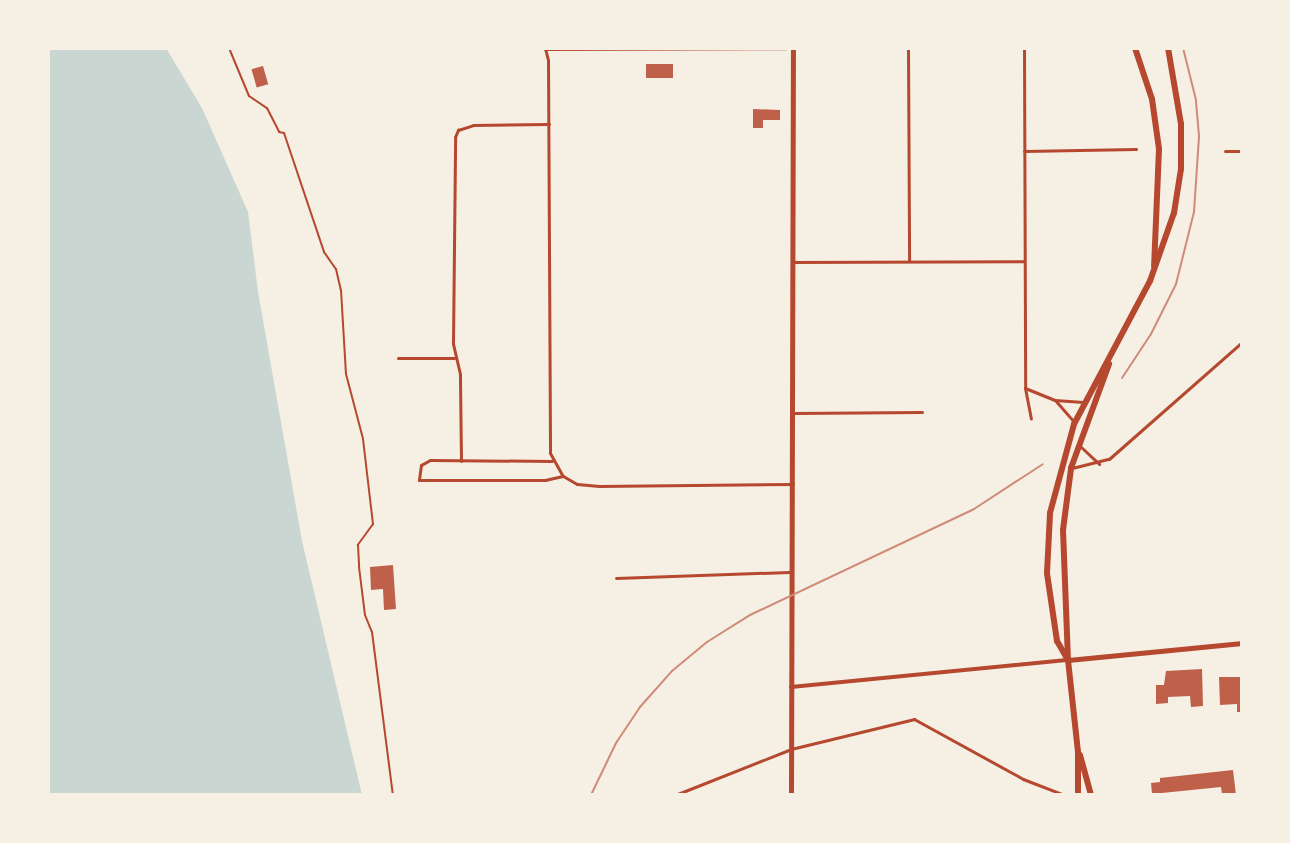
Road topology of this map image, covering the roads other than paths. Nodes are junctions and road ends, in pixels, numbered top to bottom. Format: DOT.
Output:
graph roads {
  1 [pos="545,48"];
  2 [pos="786,48"];
  3 [pos="793,48"];
  4 [pos="908,48"];
  5 [pos="1024,48"];
  6 [pos="1135,48"];
  7 [pos="1168,48"];
  8 [pos="549,124"];
  9 [pos="1136,149"];
  10 [pos="1024,151"];
  11 [pos="1225,151"];
  12 [pos="1242,151"];
  13 [pos="909,261"];
  14 [pos="1024,261"];
  15 [pos="793,262"];
  16 [pos="1150,281"];
  17 [pos="1242,342"];
  18 [pos="1115,350"];
  19 [pos="398,358"];
  20 [pos="456,358"];
  21 [pos="1025,388"];
  22 [pos="1055,400"];
  23 [pos="1084,402"];
  24 [pos="922,412"];
  25 [pos="793,413"];
  26 [pos="1031,418"];
  27 [pos="1074,424"];
  28 [pos="1078,444"];
  29 [pos="461,461"];
  30 [pos="552,461"];
  31 [pos="1099,464"];
  32 [pos="1071,468"];
  33 [pos="563,476"];
  34 [pos="793,484"];
  35 [pos="790,572"];
  36 [pos="616,578"];
  37 [pos="1242,643"];
  38 [pos="1068,660"];
  39 [pos="791,687"];
  40 [pos="791,749"];
  41 [pos="1078,752"];
  42 [pos="675,795"];
  43 [pos="791,795"];
  44 [pos="1078,795"];
  45 [pos="1091,795"];
  1 -- 2 [label="street"];
  1 -- 8 [label="street"];
  3 -- 15 [label="main road"];
  4 -- 13 [label="street"];
  5 -- 10 [label="street"];
  6 -- 16 [label="highway"];
  7 -- 16 [label="highway"];
  8 -- 20 [label="street"];
  8 -- 30 [label="street"];
  9 -- 10 [label="street"];
  10 -- 14 [label="street"];
  11 -- 12 [label="street"];
  13 -- 14 [label="street"];
  13 -- 15 [label="street"];
  14 -- 21 [label="street"];
  15 -- 25 [label="main road"];
  16 -- 18 [label="highway"];
  17 -- 31 [label="street"];
  18 -- 23 [label="highway"];
  18 -- 28 [label="highway"];
  19 -- 20 [label="street"];
  20 -- 29 [label="street"];
  21 -- 22 [label="street"];
  21 -- 26 [label="street"];
  22 -- 23 [label="street"];
  22 -- 27 [label="street"];
  23 -- 27 [label="highway"];
  24 -- 25 [label="street"];
  25 -- 34 [label="main road"];
  27 -- 38 [label="highway"];
  28 -- 31 [label="street"];
  28 -- 32 [label="highway"];
  29 -- 30 [label="street"];
  29 -- 33 [label="street"];
  30 -- 33 [label="street"];
  31 -- 32 [label="street"];
  32 -- 38 [label="highway"];
  33 -- 34 [label="street"];
  34 -- 35 [label="main road"];
  35 -- 36 [label="street"];
  35 -- 39 [label="main road"];
  37 -- 38 [label="main road"];
  38 -- 39 [label="street"];
  38 -- 41 [label="highway"];
  39 -- 40 [label="main road"];
  40 -- 42 [label="street"];
  40 -- 43 [label="main road"];
  40 -- 44 [label="street"];
  41 -- 44 [label="highway"];
  41 -- 45 [label="highway"];
}
